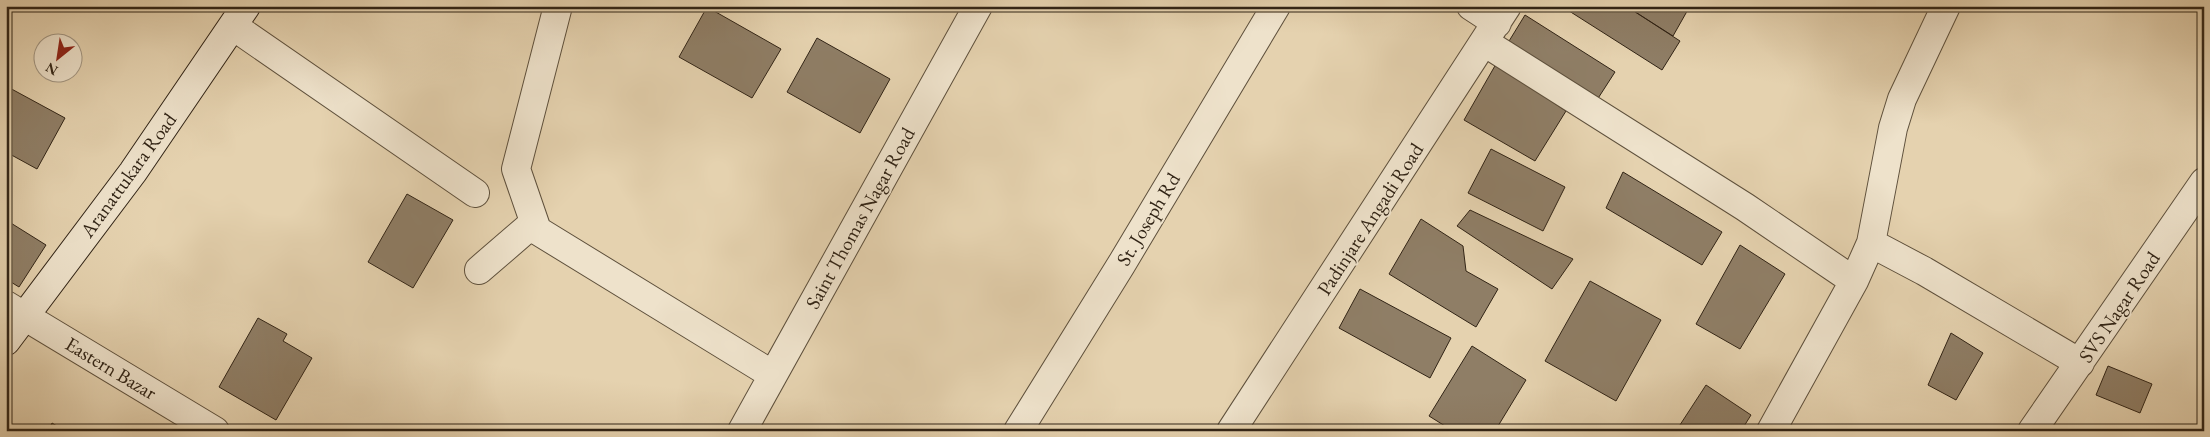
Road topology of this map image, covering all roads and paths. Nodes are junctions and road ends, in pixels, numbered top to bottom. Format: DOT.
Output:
graph roads {
  1 [pos="558,6"];
  2 [pos="978,6"];
  3 [pos="1276,6"];
  4 [pos="1471,6"];
  5 [pos="1946,6"];
  6 [pos="240,16"];
  7 [pos="1496,24"];
  8 [pos="2204,182"];
  9 [pos="475,193"];
  10 [pos="538,230"];
  11 [pos="1871,243"];
  12 [pos="479,270"];
  13 [pos="1854,281"];
  14 [pos="15,311"];
  15 [pos="6,341"];
  16 [pos="2080,364"];
  17 [pos="773,375"];
  18 [pos="215,431"];
  19 [pos="742,431"];
  20 [pos="1018,431"];
  21 [pos="1231,431"];
  22 [pos="1771,431"];
  23 [pos="2032,431"];
  1 -- 10 [label="street"];
  2 -- 17 [label="street, Saint Thomas Nagar Road"];
  3 -- 20 [label="street, St. Joseph Rd"];
  4 -- 7 [label="street"];
  5 -- 11 [label="street"];
  6 -- 9 [label="street"];
  6 -- 14 [label="street, Aranattukara Road"];
  7 -- 13 [label="street"];
  7 -- 21 [label="street, Padinjare Angadi Road"];
  8 -- 16 [label="street, SVS Nagar Road"];
  10 -- 12 [label="street"];
  10 -- 17 [label="street"];
  11 -- 13 [label="street"];
  11 -- 16 [label="street"];
  13 -- 22 [label="street"];
  14 -- 15 [label="street, Aranattukara Road"];
  14 -- 18 [label="street, Eastern Bazar"];
  16 -- 23 [label="street, SVS Nagar Road"];
  17 -- 19 [label="street, Saint Thomas Nagar Road"];
}
